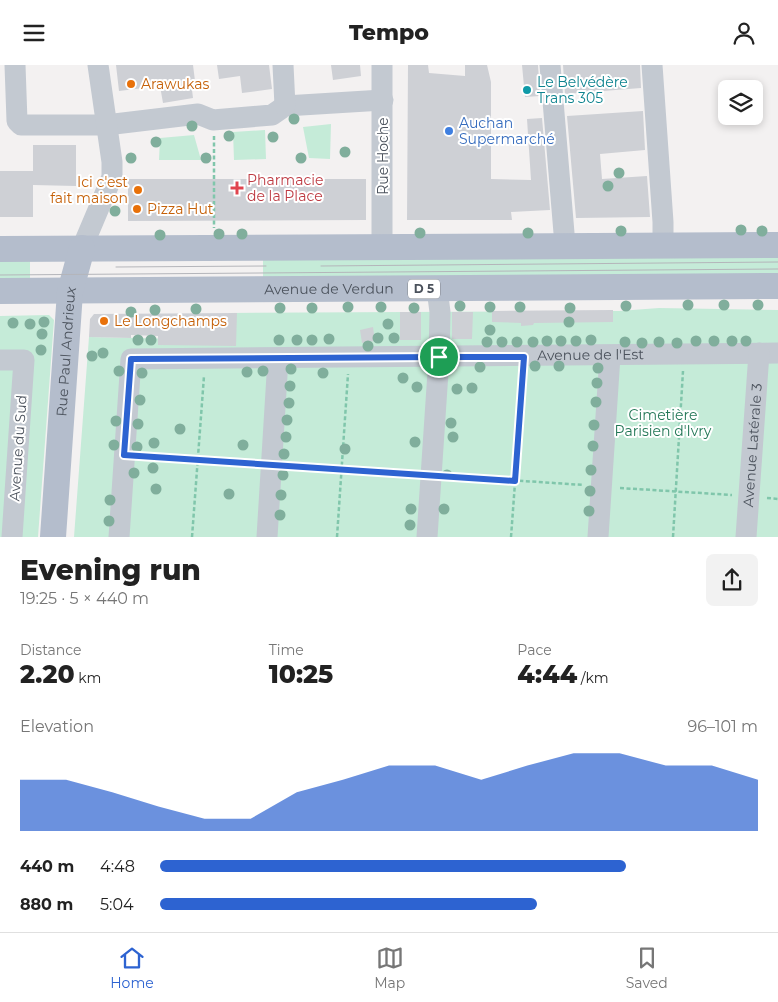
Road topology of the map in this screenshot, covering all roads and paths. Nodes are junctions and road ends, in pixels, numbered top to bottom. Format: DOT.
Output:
graph roads {
  1 [pos="15,65"];
  2 [pos="98,65"];
  3 [pos="283,65"];
  4 [pos="382,65"];
  5 [pos="550,65"];
  6 [pos="652,65"];
  7 [pos="382,100"];
  8 [pos="285,107"];
  9 [pos="213,120"];
  10 [pos="106,125"];
  11 [pos="214,230"];
  12 [pos="565,245"];
  13 [pos="663,245"];
  14 [pos="778,245"];
  15 [pos="382,247"];
  16 [pos="82,248"];
  17 [pos="0,249"];
  18 [pos="778,286"];
  19 [pos="437,289"];
  20 [pos="0,291"];
  21 [pos="70,292"];
  22 [pos="769,353"];
  23 [pos="684,354"];
  24 [pos="610,356"];
  25 [pos="439,357"];
  26 [pos="524,357"];
  27 [pos="350,358"];
  28 [pos="205,359"];
  29 [pos="278,359"];
  30 [pos="0,360"];
  31 [pos="124,455"];
  32 [pos="198,460"];
  33 [pos="272,465"];
  34 [pos="342,469"];
  35 [pos="431,475"];
  36 [pos="515,481"];
  37 [pos="601,487"];
  38 [pos="676,492"];
  39 [pos="749,497"];
  40 [pos="778,499"];
  41 [pos="12,537"];
  42 [pos="53,537"];
  43 [pos="65,537"];
  44 [pos="119,537"];
  45 [pos="192,537"];
  46 [pos="267,537"];
  47 [pos="338,537"];
  48 [pos="427,537"];
  49 [pos="511,537"];
  50 [pos="598,537"];
  51 [pos="673,537"];
  52 [pos="746,537"];
  1 -- 10 [label="street"];
  2 -- 10 [label="street"];
  3 -- 8 [label="street"];
  4 -- 7 [label="street, Rue Hoche"];
  5 -- 12 [label="street"];
  6 -- 13 [label="street"];
  7 -- 8 [label="street"];
  7 -- 15 [label="street, Rue Hoche"];
  8 -- 9 [label="street"];
  9 -- 10 [label="street"];
  9 -- 11 [label="path"];
  10 -- 16 [label="street"];
  12 -- 13 [label="main road"];
  12 -- 15 [label="main road"];
  13 -- 14 [label="main road"];
  15 -- 16 [label="main road"];
  16 -- 17 [label="main road"];
  16 -- 21 [label="main road"];
  18 -- 19 [label="main road, Avenue de Verdun / D 5"];
  19 -- 21 [label="main road, Avenue de Verdun / D 5"];
  19 -- 25 [label="street"];
  20 -- 21 [label="main road, Avenue de Verdun / D 5"];
  21 -- 42 [label="main road, Rue Paul Andrieux"];
  21 -- 43 [label="street, Rue Paul Andrieux"];
  22 -- 23 [label="street, Avenue de l'Est"];
  22 -- 39 [label="street, Avenue Latérale 3"];
  23 -- 24 [label="street, Avenue de l'Est"];
  23 -- 38 [label="path"];
  24 -- 26 [label="street, Avenue de l'Est"];
  24 -- 37 [label="street"];
  25 -- 26 [label="street, Avenue de l'Est"];
  25 -- 27 [label="street, Avenue de l'Est"];
  25 -- 35 [label="street"];
  26 -- 36 [label="path"];
  27 -- 29 [label="street, Avenue de l'Est"];
  27 -- 34 [label="path"];
  28 -- 29 [label="street, Avenue de l'Est"];
  28 -- 31 [label="street, Avenue de l'Est"];
  28 -- 32 [label="path"];
  29 -- 33 [label="street"];
  30 -- 41 [label="street, Avenue du Sud"];
  31 -- 32 [label="path"];
  31 -- 44 [label="street"];
  32 -- 33 [label="path"];
  32 -- 45 [label="path"];
  33 -- 34 [label="path"];
  33 -- 46 [label="street"];
  34 -- 35 [label="path"];
  34 -- 47 [label="path"];
  35 -- 36 [label="path"];
  35 -- 48 [label="street"];
  36 -- 37 [label="path"];
  36 -- 49 [label="path"];
  37 -- 38 [label="path"];
  37 -- 50 [label="street"];
  38 -- 39 [label="path"];
  38 -- 51 [label="path"];
  39 -- 40 [label="path"];
  39 -- 52 [label="street, Avenue Latérale 3"];
}
